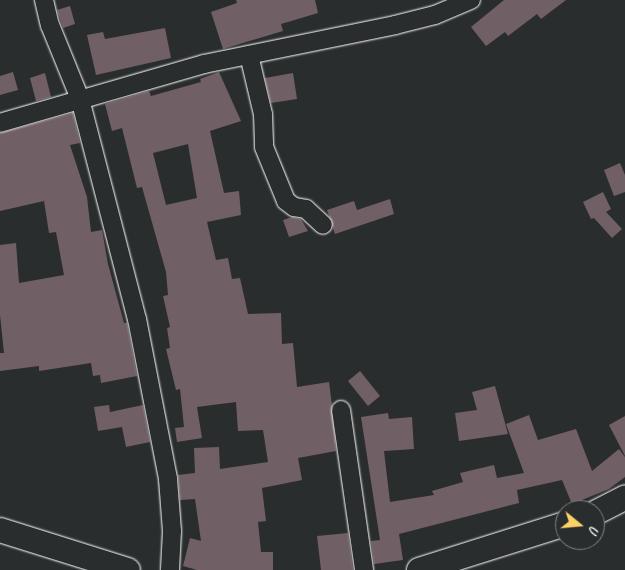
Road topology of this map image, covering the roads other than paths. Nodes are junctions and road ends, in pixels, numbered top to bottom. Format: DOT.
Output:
graph roads {
  1 [pos="44,0"];
  2 [pos="471,0"];
  3 [pos="249,54"];
  4 [pos="80,99"];
  5 [pos="0,123"];
  6 [pos="322,226"];
  7 [pos="341,410"];
  8 [pos="625,498"];
  9 [pos="605,509"];
  10 [pos="555,527"];
  11 [pos="0,530"];
  12 [pos="128,570"];
  13 [pos="170,570"];
  14 [pos="364,570"];
  15 [pos="419,570"];
  1 -- 4 [label="street"];
  2 -- 3 [label="street"];
  3 -- 4 [label="street"];
  3 -- 6 [label="street"];
  4 -- 5 [label="street"];
  4 -- 13 [label="street"];
  7 -- 14 [label="street"];
  8 -- 9 [label="main road"];
  10 -- 15 [label="main road"];
  11 -- 12 [label="main road"];
}
